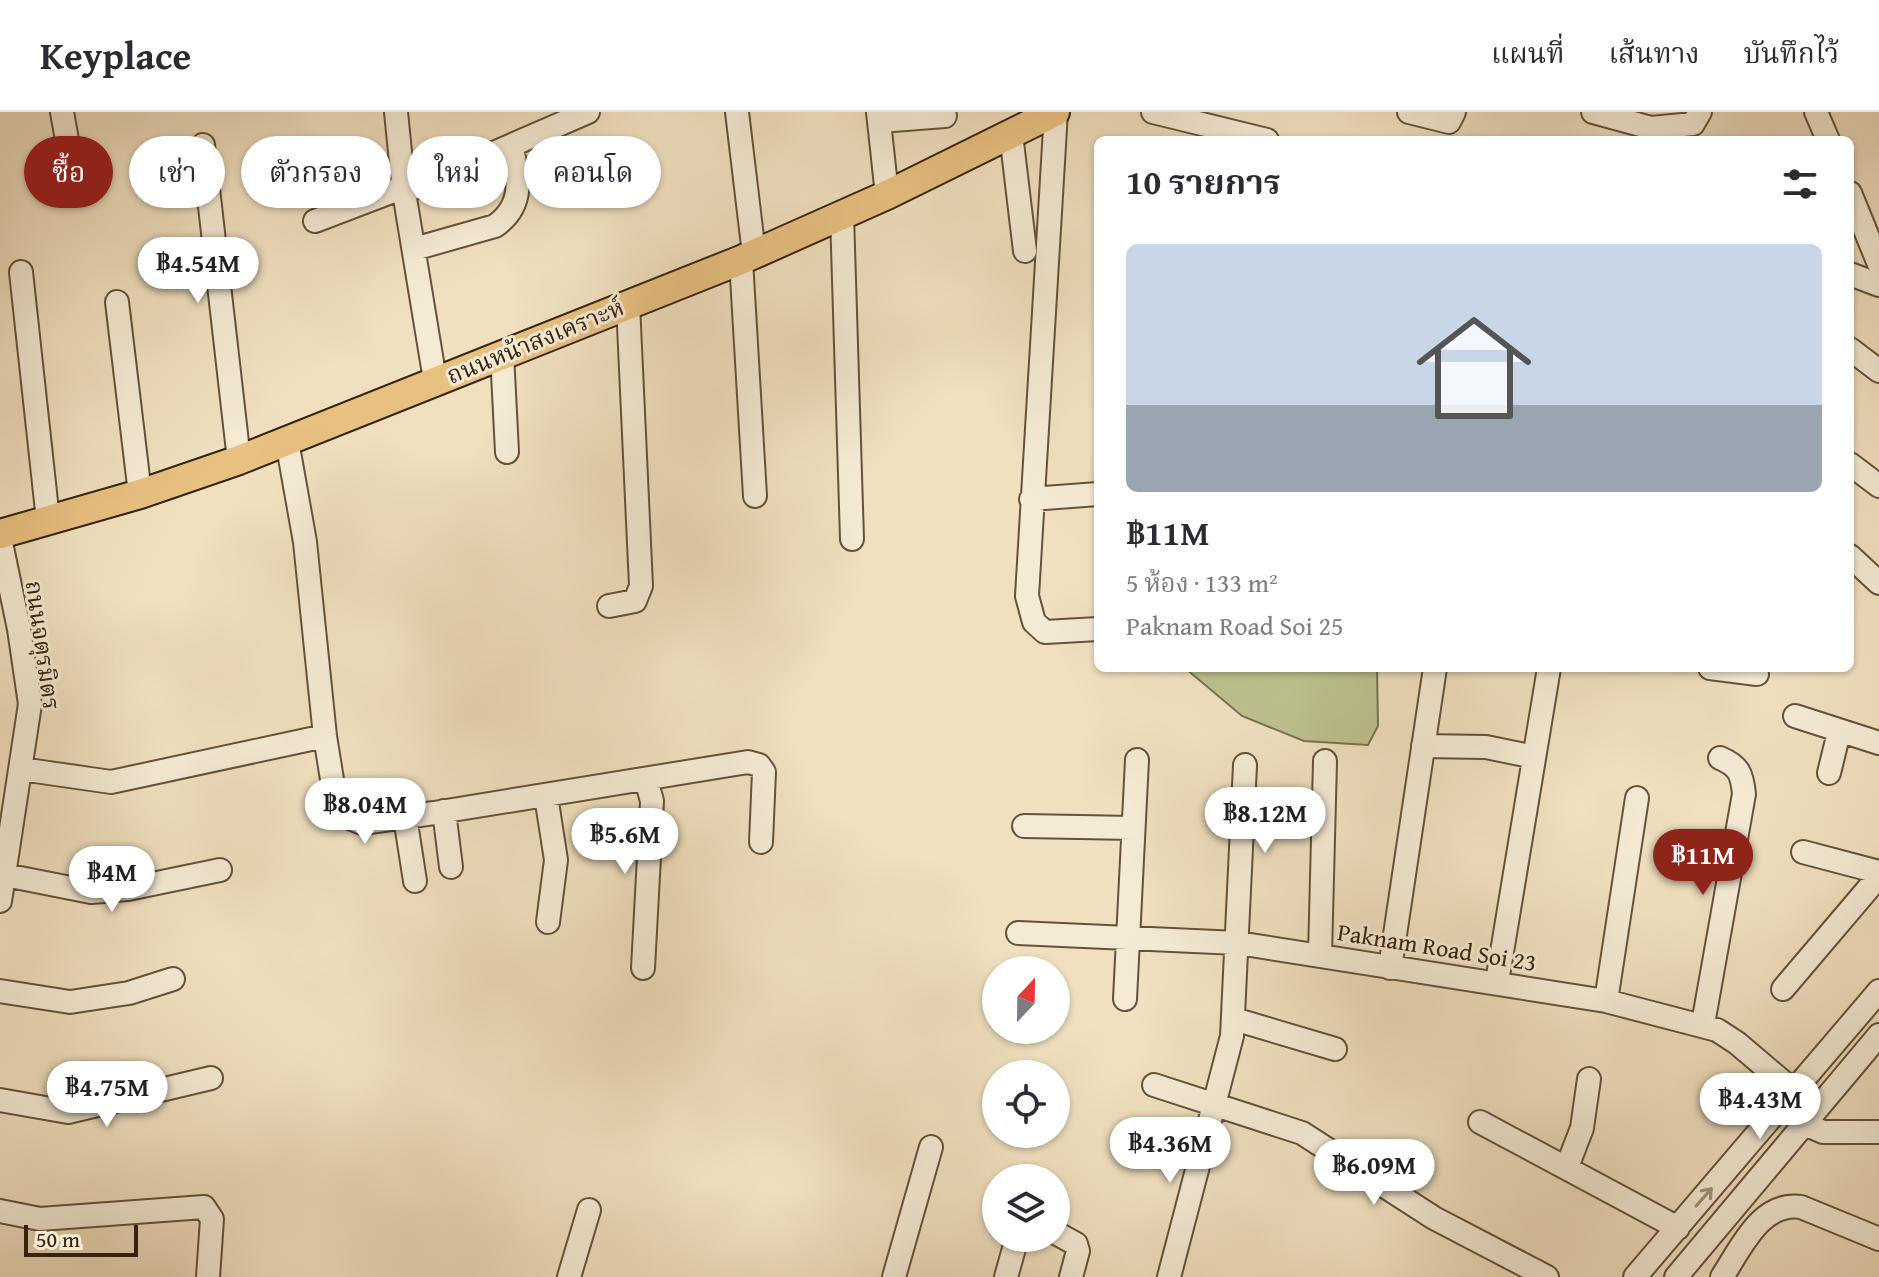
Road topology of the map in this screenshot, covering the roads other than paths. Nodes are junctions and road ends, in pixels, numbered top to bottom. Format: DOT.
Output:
graph roads {
  1 [pos="62,112"];
  2 [pos="396,112"];
  3 [pos="588,112"];
  4 [pos="737,112"];
  5 [pos="1055,112"];
  6 [pos="1153,112"];
  7 [pos="1409,112"];
  8 [pos="1454,112"];
  9 [pos="1593,112"];
  10 [pos="1816,112"];
  11 [pos="945,116"];
  12 [pos="879,117"];
  13 [pos="1695,125"];
  14 [pos="1011,134"];
  15 [pos="1217,134"];
  16 [pos="66,136"];
  17 [pos="1826,136"];
  18 [pos="511,146"];
  19 [pos="404,190"];
  20 [pos="887,195"];
  21 [pos="1854,203"];
  22 [pos="210,208"];
  23 [pos="842,215"];
  24 [pos="315,221"];
  25 [pos="414,249"];
  26 [pos="1025,251"];
  27 [pos="748,257"];
  28 [pos="1879,264"];
  29 [pos="21,272"];
  30 [pos="1854,276"];
  31 [pos="1879,285"];
  32 [pos="117,302"];
  33 [pos="628,304"];
  34 [pos="502,354"];
  35 [pos="435,380"];
  36 [pos="287,441"];
  37 [pos="507,452"];
  38 [pos="239,460"];
  39 [pos="1854,467"];
  40 [pos="1879,486"];
  41 [pos="140,494"];
  42 [pos="1094,494"];
  43 [pos="755,496"];
  44 [pos="1031,499"];
  45 [pos="48,520"];
  46 [pos="0,536"];
  47 [pos="852,539"];
  48 [pos="1854,560"];
  49 [pos="1879,583"];
  50 [pos="609,606"];
  51 [pos="1094,629"];
  52 [pos="1434,672"];
  53 [pos="1548,672"];
  54 [pos="1741,672"];
  55 [pos="1757,674"];
  56 [pos="1795,716"];
  57 [pos="1839,732"];
  58 [pos="325,736"];
  59 [pos="1879,743"];
  60 [pos="1423,746"];
  61 [pos="1534,757"];
  62 [pos="1720,758"];
  63 [pos="1137,760"];
  64 [pos="1325,761"];
  65 [pos="1245,765"];
  66 [pos="21,769"];
  67 [pos="1829,773"];
  68 [pos="646,779"];
  69 [pos="546,796"];
  70 [pos="1637,798"];
  71 [pos="444,811"];
  72 [pos="405,817"];
  73 [pos="1024,826"];
  74 [pos="1133,828"];
  75 [pos="761,842"];
  76 [pos="5,843"];
  77 [pos="1803,852"];
  78 [pos="451,867"];
  79 [pos="220,870"];
  80 [pos="1879,874"];
  81 [pos="5,875"];
  82 [pos="415,881"];
  83 [pos="0,901"];
  84 [pos="548,922"];
  85 [pos="1018,933"];
  86 [pos="1128,937"];
  87 [pos="1238,943"];
  88 [pos="1320,955"];
  89 [pos="643,968"];
  90 [pos="1390,968"];
  91 [pos="173,979"];
  92 [pos="1497,982"];
  93 [pos="1783,989"];
  94 [pos="0,991"];
  95 [pos="1879,991"];
  96 [pos="1125,999"];
  97 [pos="1606,1001"];
  98 [pos="1234,1019"];
  99 [pos="1703,1024"];
  100 [pos="1876,1042"];
  101 [pos="1335,1049"];
  102 [pos="211,1078"];
  103 [pos="1589,1079"];
  104 [pos="1154,1085"];
  105 [pos="1794,1092"];
  106 [pos="0,1100"];
  107 [pos="1216,1105"];
  108 [pos="1810,1117"];
  109 [pos="1480,1122"];
  110 [pos="1879,1132"];
  111 [pos="931,1147"];
  112 [pos="1567,1167"];
  113 [pos="589,1210"];
  114 [pos="0,1211"];
  115 [pos="1678,1228"];
  116 [pos="1879,1239"];
  117 [pos="1070,1241"];
  118 [pos="1013,1252"];
  119 [pos="1651,1258"];
  120 [pos="208,1277"];
  121 [pos="569,1277"];
  122 [pos="894,1277"];
  123 [pos="1006,1277"];
  124 [pos="1071,1277"];
  125 [pos="1169,1277"];
  126 [pos="1547,1277"];
  127 [pos="1635,1277"];
  128 [pos="1675,1277"];
  129 [pos="1722,1277"];
  1 -- 16 [label="street"];
  2 -- 19 [label="street"];
  3 -- 18 [label="street"];
  4 -- 27 [label="street"];
  5 -- 14 [label="main road, ถนนหน้าสงเคราะห์"];
  5 -- 44 [label="street"];
  6 -- 15 [label="street"];
  7 -- 8 [label="street"];
  9 -- 13 [label="street"];
  10 -- 17 [label="street"];
  11 -- 12 [label="street"];
  12 -- 20 [label="street"];
  14 -- 20 [label="main road, ถนนหน้าสงเคราะห์"];
  14 -- 26 [label="street"];
  18 -- 19 [label="street"];
  18 -- 25 [label="street"];
  19 -- 24 [label="street"];
  19 -- 25 [label="street"];
  20 -- 23 [label="main road, ถนนหน้าสงเคราะห์"];
  21 -- 28 [label="street"];
  22 -- 38 [label="street"];
  23 -- 27 [label="main road, ถนนหน้าสงเคราะห์"];
  23 -- 47 [label="street"];
  25 -- 35 [label="street"];
  27 -- 33 [label="main road, ถนนหน้าสงเคราะห์"];
  27 -- 43 [label="street"];
  29 -- 45 [label="street"];
  30 -- 31 [label="street"];
  32 -- 41 [label="street"];
  33 -- 34 [label="main road, ถนนหน้าสงเคราะห์"];
  33 -- 50 [label="street"];
  34 -- 35 [label="main road, ถนนหน้าสงเคราะห์"];
  34 -- 37 [label="street"];
  35 -- 36 [label="main road, ถนนหน้าสงเคราะห์"];
  36 -- 38 [label="main road, ถนนหน้าสงเคราะห์"];
  36 -- 58 [label="street"];
  38 -- 41 [label="main road, ถนนหน้าสงเคราะห์"];
  39 -- 40 [label="street"];
  41 -- 45 [label="main road, ถนนหน้าสงเคราะห์"];
  42 -- 44 [label="street"];
  44 -- 51 [label="street"];
  45 -- 46 [label="main road, ถนนหน้าสงเคราะห์"];
  46 -- 66 [label="street, ถนนจตุรมิตร"];
  48 -- 49 [label="street"];
  52 -- 60 [label="street"];
  53 -- 61 [label="street"];
  54 -- 55 [label="street"];
  56 -- 57 [label="street"];
  57 -- 59 [label="street"];
  57 -- 67 [label="street"];
  58 -- 66 [label="street"];
  58 -- 72 [label="street"];
  60 -- 61 [label="street"];
  60 -- 90 [label="street"];
  61 -- 92 [label="street"];
  62 -- 99 [label="street"];
  63 -- 74 [label="street"];
  64 -- 88 [label="street"];
  65 -- 87 [label="street"];
  66 -- 76 [label="street, ถนนจตุรมิตร"];
  68 -- 69 [label="street"];
  68 -- 75 [label="street"];
  68 -- 89 [label="street"];
  69 -- 71 [label="street"];
  69 -- 84 [label="street"];
  70 -- 97 [label="street"];
  71 -- 72 [label="street"];
  71 -- 78 [label="street"];
  72 -- 82 [label="street"];
  73 -- 74 [label="street"];
  74 -- 86 [label="street"];
  76 -- 81 [label="street, ถนนจตุรมิตร"];
  77 -- 80 [label="street"];
  79 -- 81 [label="street"];
  80 -- 93 [label="street"];
  81 -- 83 [label="street, ถนนจตุรมิตร"];
  85 -- 86 [label="street, Paknam Road Soi 23"];
  86 -- 87 [label="street, Paknam Road Soi 23"];
  86 -- 96 [label="street"];
  87 -- 88 [label="street, Paknam Road Soi 23"];
  87 -- 98 [label="street"];
  88 -- 90 [label="street, Paknam Road Soi 23"];
  90 -- 92 [label="street, Paknam Road Soi 23"];
  91 -- 94 [label="street"];
  92 -- 97 [label="street, Paknam Road Soi 23"];
  95 -- 105 [label="street"];
  97 -- 99 [label="street, Paknam Road Soi 23"];
  98 -- 101 [label="street"];
  98 -- 107 [label="street"];
  99 -- 105 [label="street, Paknam Road Soi 23"];
  100 -- 108 [label="street"];
  102 -- 106 [label="street"];
  103 -- 112 [label="street"];
  104 -- 107 [label="street"];
  105 -- 108 [label="street, Paknam Road Soi 23"];
  115 -- 105 [label="street, one-way"];
  107 -- 125 [label="street"];
  107 -- 126 [label="street"];
  108 -- 110 [label="street"];
  108 -- 128 [label="street"];
  109 -- 112 [label="street"];
  111 -- 122 [label="street"];
  112 -- 115 [label="street"];
  113 -- 121 [label="street"];
  114 -- 120 [label="street"];
  115 -- 119 [label="street"];
  116 -- 129 [label="street"];
  117 -- 124 [label="street"];
  118 -- 123 [label="street"];
  119 -- 127 [label="street"];
  119 -- 128 [label="street"];
}
